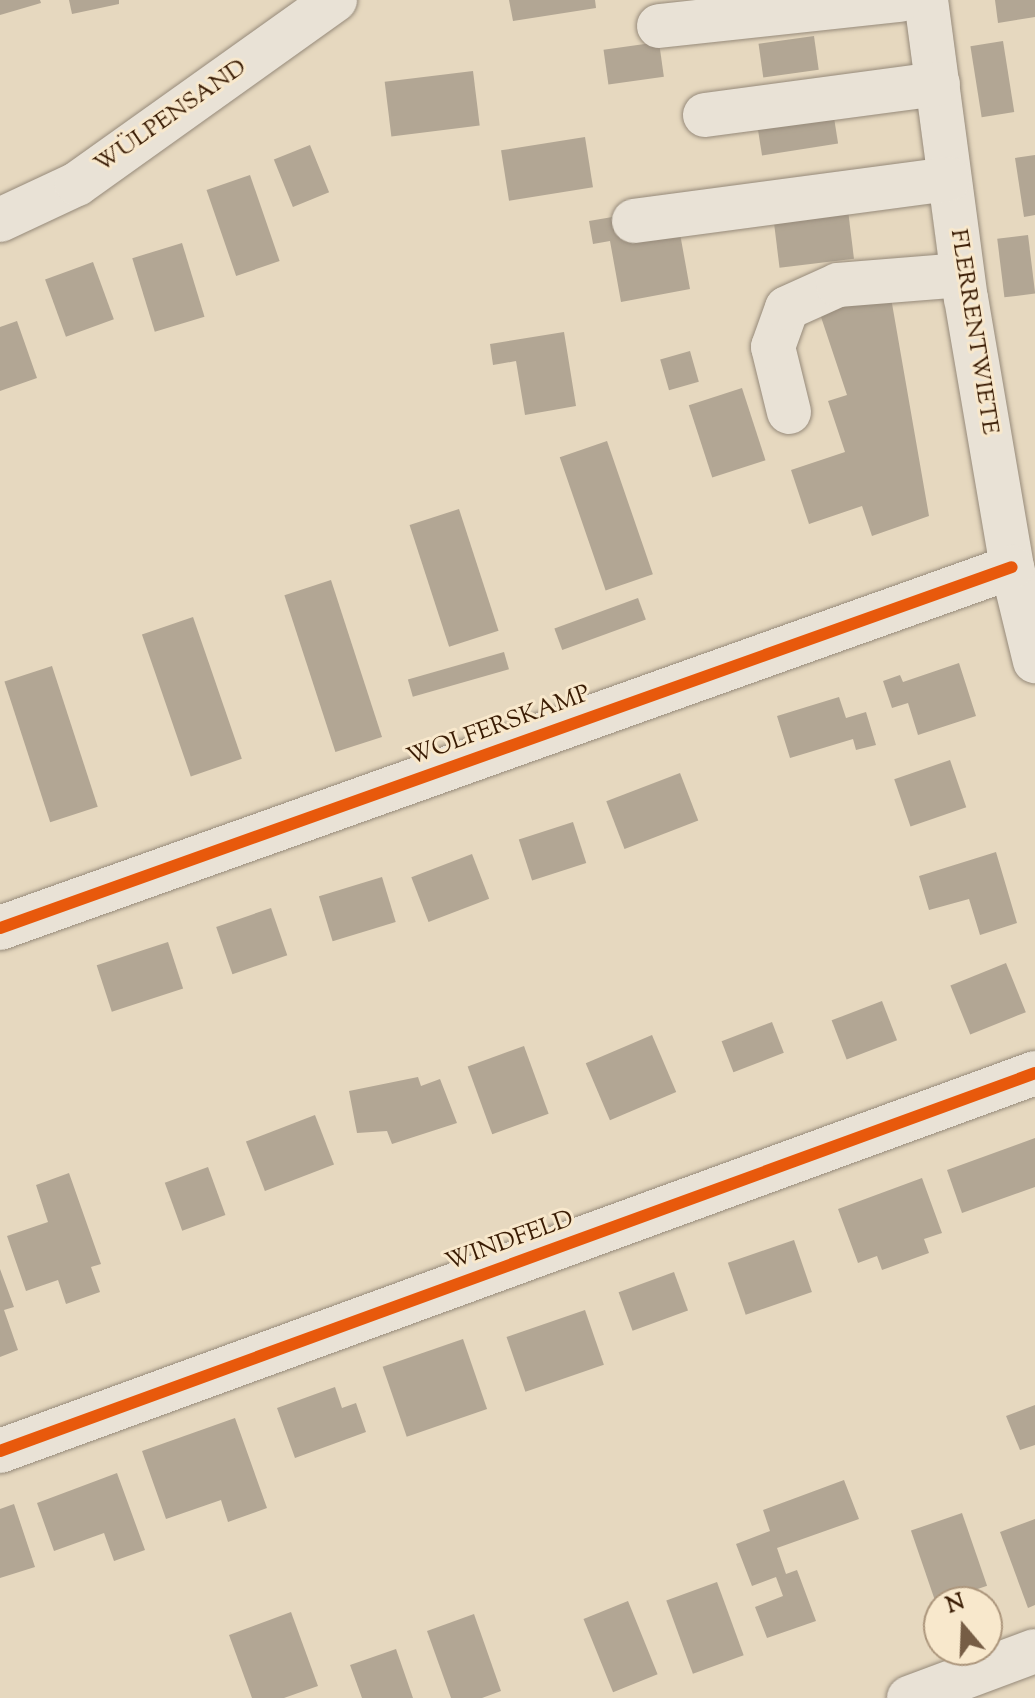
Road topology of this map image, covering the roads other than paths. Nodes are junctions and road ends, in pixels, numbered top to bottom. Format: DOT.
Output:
graph roads {
  1 [pos="335,0"];
  2 [pos="900,0"];
  3 [pos="926,0"];
  4 [pos="659,26"];
  5 [pos="938,84"];
  6 [pos="705,115"];
  7 [pos="949,179"];
  8 [pos="0,220"];
  9 [pos="634,221"];
  10 [pos="962,275"];
  11 [pos="789,412"];
  12 [pos="1022,588"];
  13 [pos="1035,661"];
  14 [pos="0,928"];
  15 [pos="1035,1073"];
  16 [pos="0,1451"];
  17 [pos="1035,1651"];
  18 [pos="909,1698"];
  1 -- 8 [label="street, WÜLPENSAND"];
  2 -- 4 [label="street"];
  3 -- 5 [label="street, FLERRENTWIETE"];
  5 -- 6 [label="street"];
  5 -- 7 [label="street, FLERRENTWIETE"];
  7 -- 9 [label="street"];
  7 -- 10 [label="street, FLERRENTWIETE"];
  10 -- 11 [label="street"];
  10 -- 12 [label="street, FLERRENTWIETE"];
  12 -- 13 [label="street, FLERRENTWIETE"];
  12 -- 14 [label="street, WOLFERSKAMP"];
  15 -- 16 [label="street, WINDFELD"];
  17 -- 18 [label="street"];
}
